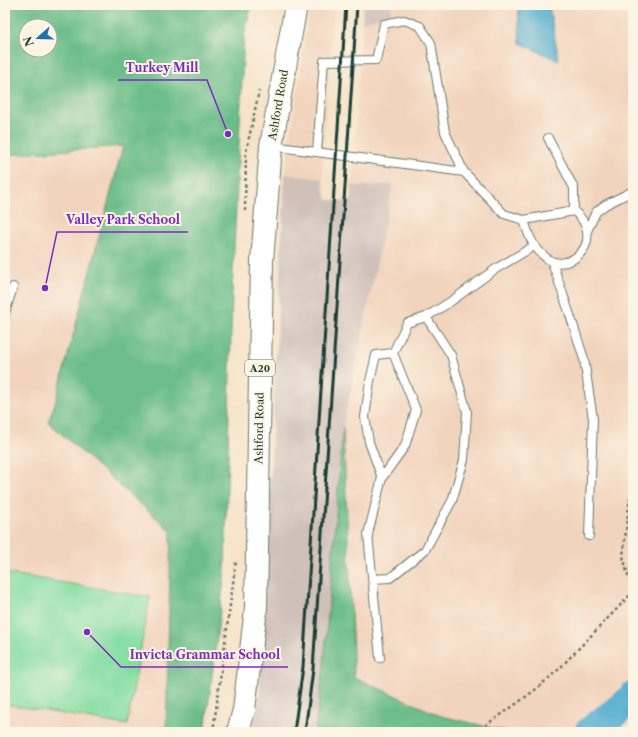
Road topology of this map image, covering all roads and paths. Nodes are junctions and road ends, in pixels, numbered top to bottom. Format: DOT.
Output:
graph roads {
  1 [pos="296,5"];
  2 [pos="548,138"];
  3 [pos="271,146"];
  4 [pos="317,152"];
  5 [pos="464,172"];
  6 [pos="633,192"];
  7 [pos="574,211"];
  8 [pos="524,220"];
  9 [pos="587,231"];
  10 [pos="534,246"];
  11 [pos="552,262"];
  12 [pos="13,287"];
  13 [pos="5,313"];
  14 [pos="426,317"];
  15 [pos="393,353"];
  16 [pos="382,478"];
  17 [pos="630,497"];
  18 [pos="589,536"];
  19 [pos="372,579"];
  20 [pos="633,584"];
  21 [pos="633,592"];
  22 [pos="380,658"];
  23 [pos="238,732"];
  24 [pos="475,732"];
  1 -- 3 [label="main road, Ashford Road / A20"];
  2 -- 7 [label="lane"];
  3 -- 4 [label="lane"];
  3 -- 23 [label="main road, Ashford Road / A20"];
  4 -- 5 [label="lane"];
  4 -- 5 [label="lane"];
  5 -- 8 [label="lane"];
  6 -- 9 [label="lane"];
  7 -- 8 [label="lane"];
  7 -- 9 [label="lane"];
  8 -- 10 [label="lane"];
  9 -- 11 [label="lane"];
  10 -- 11 [label="lane"];
  10 -- 14 [label="lane"];
  11 -- 18 [label="lane"];
  12 -- 13 [label="lane"];
  14 -- 15 [label="lane"];
  14 -- 19 [label="lane"];
  15 -- 16 [label="lane"];
  15 -- 16 [label="lane"];
  16 -- 19 [label="lane"];
  17 -- 20 [label="path"];
  19 -- 22 [label="lane"];
  21 -- 24 [label="path"];
}
